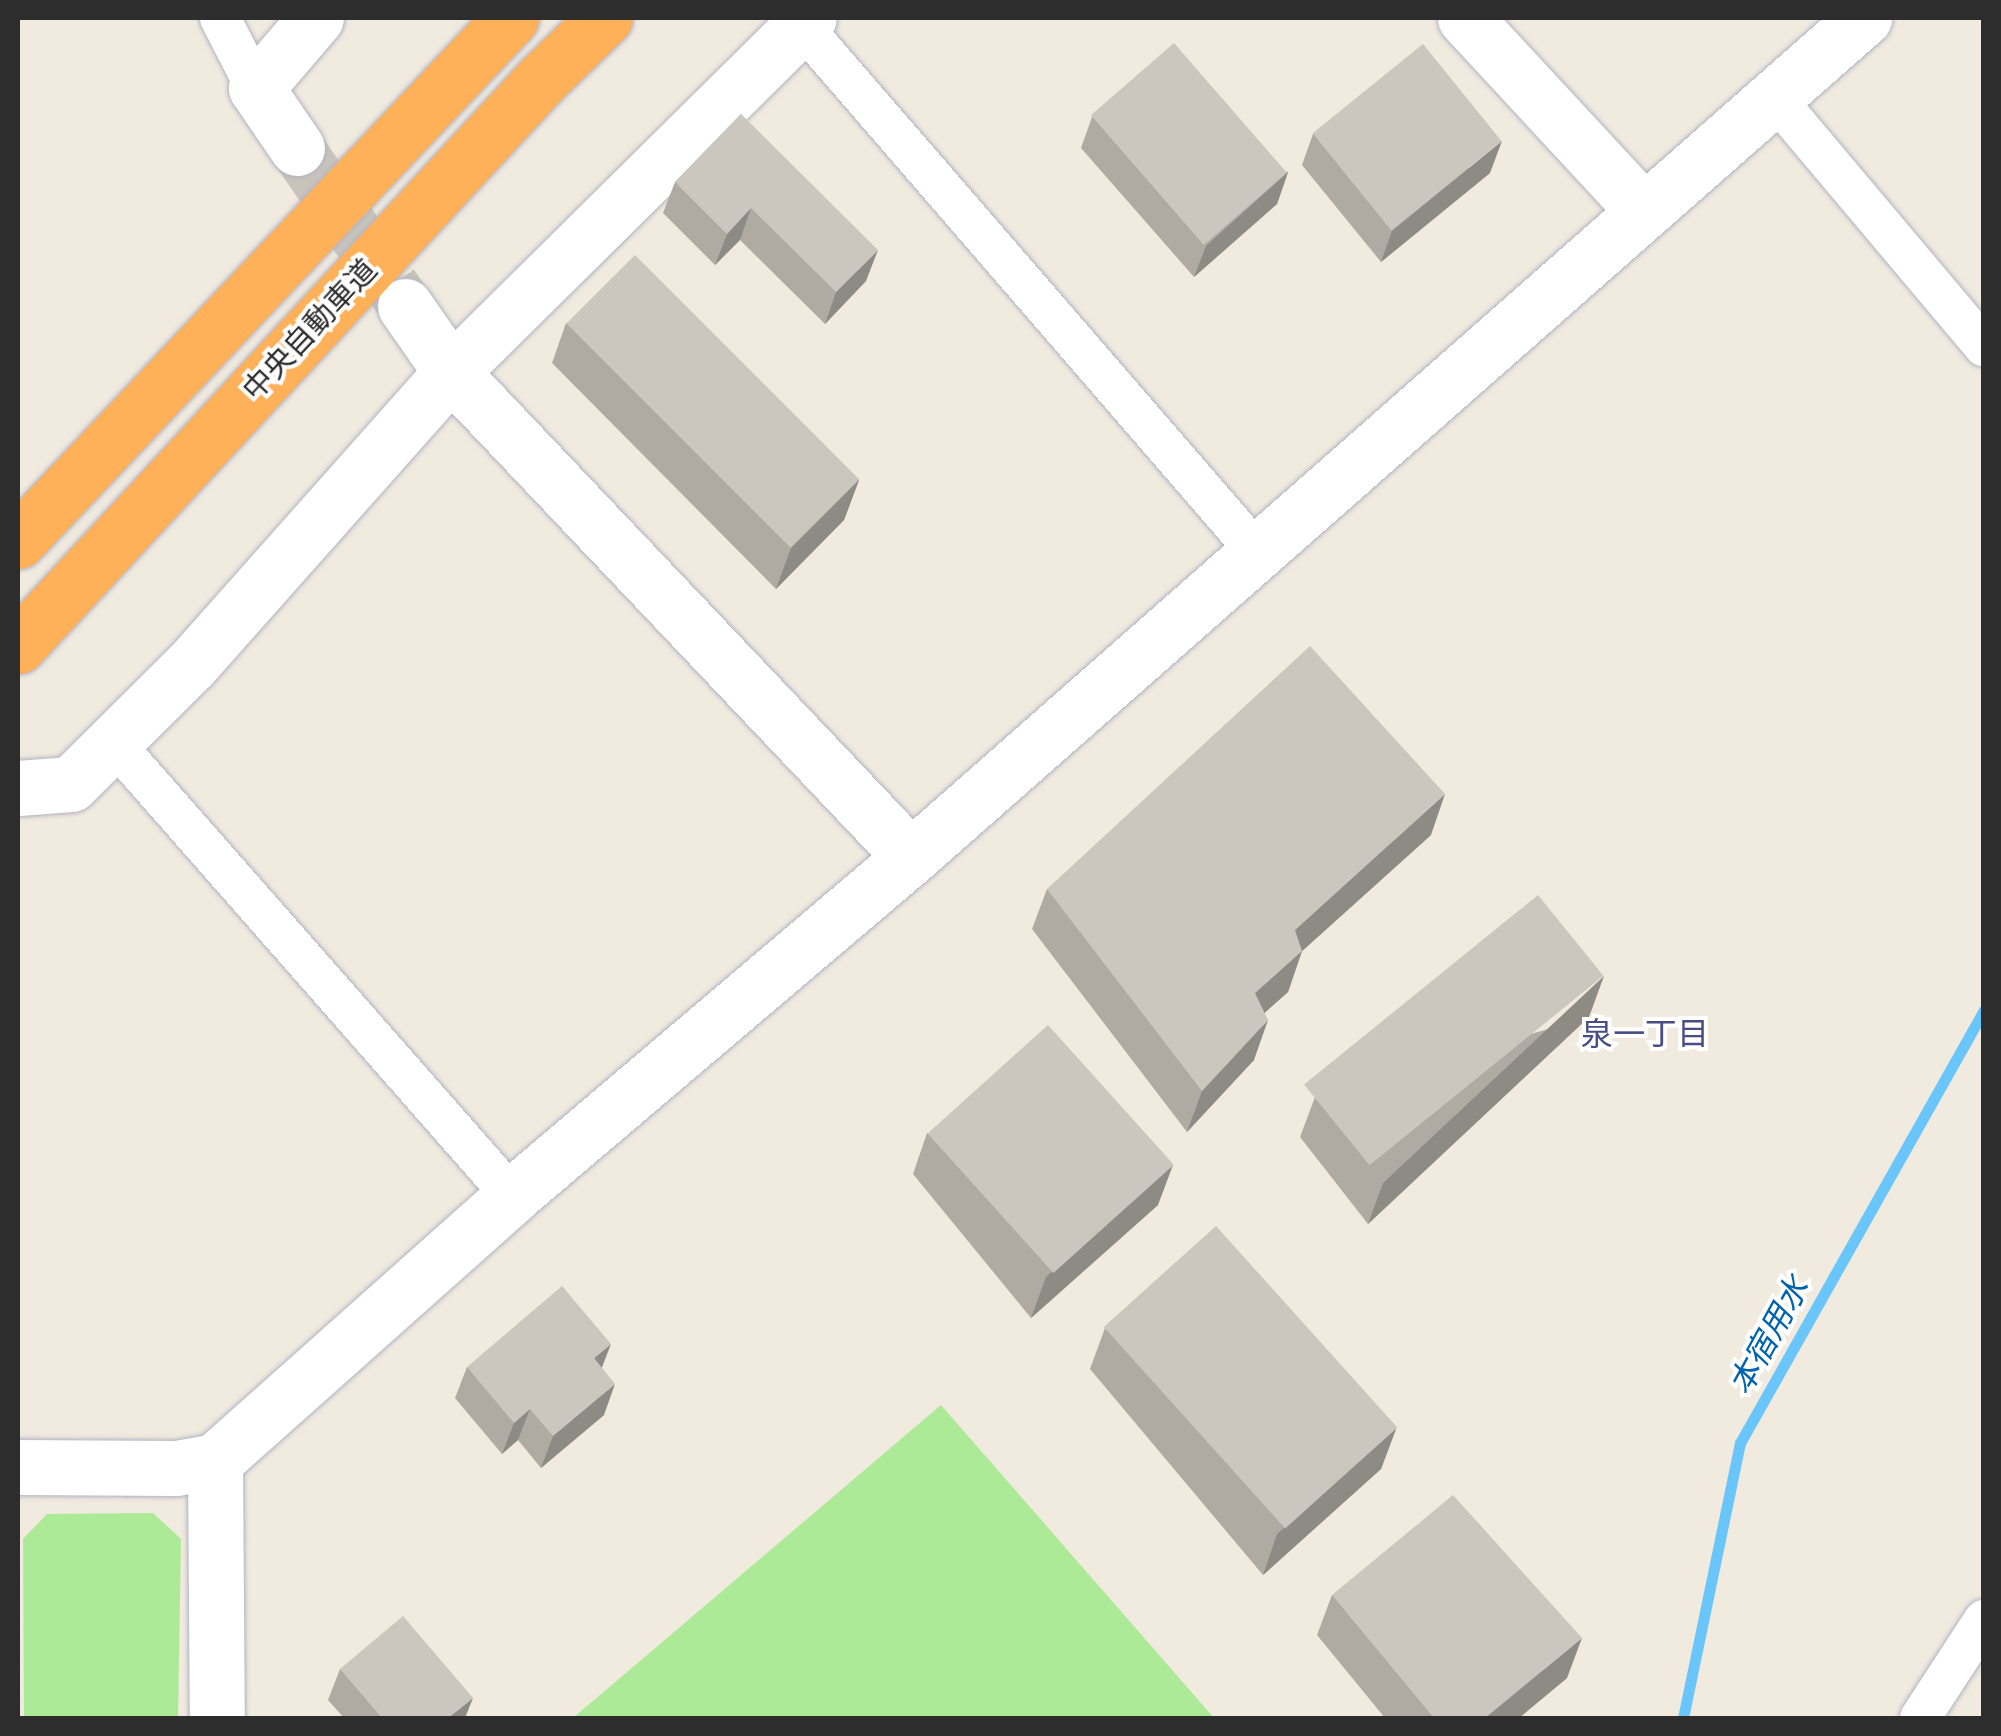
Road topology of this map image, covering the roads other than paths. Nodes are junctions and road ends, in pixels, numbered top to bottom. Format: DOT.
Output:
graph roads {
  1 [pos="220,18"];
  2 [pos="316,18"];
  3 [pos="605,18"];
  4 [pos="1465,18"];
  5 [pos="1864,18"];
  6 [pos="805,22"];
  7 [pos="501,26"];
  8 [pos="256,88"];
  9 [pos="1774,97"];
  10 [pos="298,148"];
  11 [pos="1644,212"];
  12 [pos="405,306"];
  13 [pos="1984,346"];
  14 [pos="451,372"];
  15 [pos="18,541"];
  16 [pos="1256,552"];
  17 [pos="18,646"];
  18 [pos="113,742"];
  19 [pos="18,788"];
  20 [pos="911,857"];
  21 [pos="512,1196"];
  22 [pos="215,1461"];
  23 [pos="18,1467"];
  24 [pos="1984,1620"];
  25 [pos="217,1718"];
  26 [pos="1920,1718"];
  1 -- 8 [label="street"];
  2 -- 8 [label="street"];
  3 -- 17 [label="highway, 中央自動車道"];
  4 -- 11 [label="street"];
  5 -- 9 [label="street"];
  6 -- 14 [label="street"];
  6 -- 16 [label="street"];
  7 -- 15 [label="highway"];
  8 -- 10 [label="street"];
  9 -- 11 [label="street"];
  9 -- 13 [label="street"];
  11 -- 16 [label="street"];
  12 -- 14 [label="street"];
  14 -- 18 [label="street"];
  14 -- 20 [label="street"];
  16 -- 20 [label="street"];
  18 -- 19 [label="street"];
  18 -- 21 [label="street"];
  20 -- 21 [label="street"];
  21 -- 22 [label="street"];
  22 -- 23 [label="street"];
  22 -- 25 [label="street"];
  24 -- 26 [label="street"];
}
